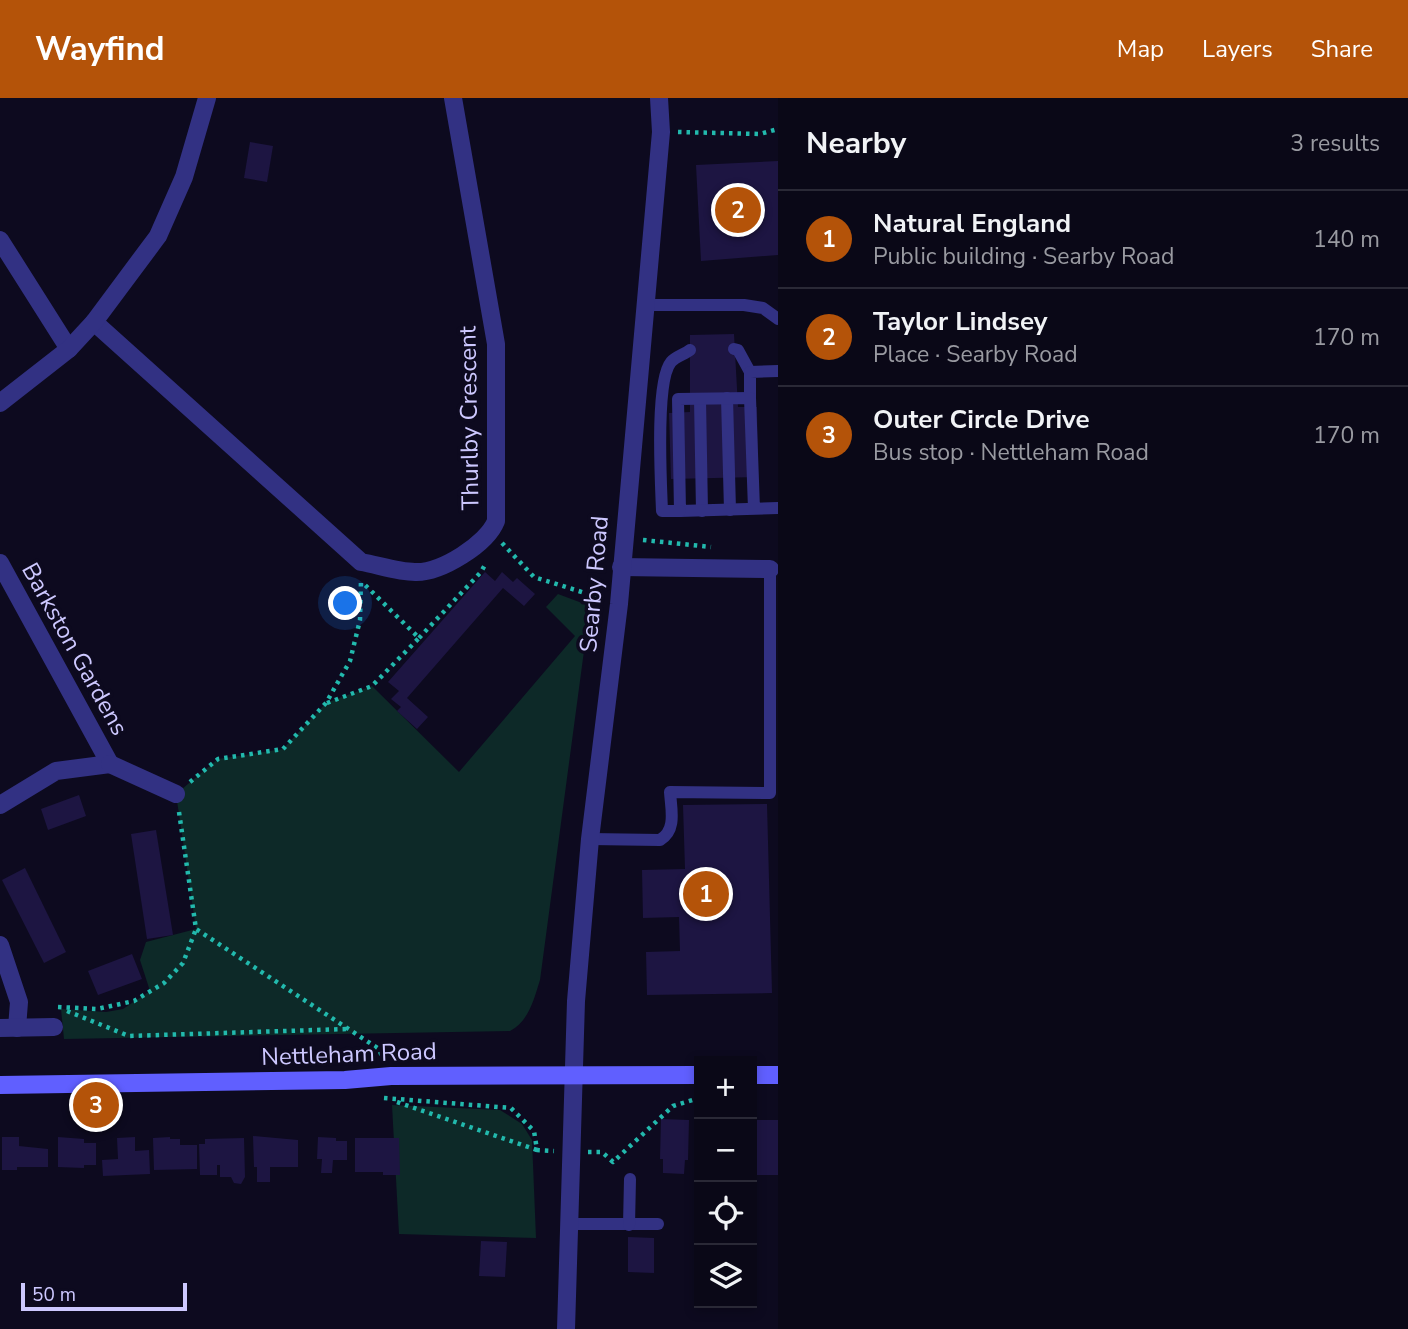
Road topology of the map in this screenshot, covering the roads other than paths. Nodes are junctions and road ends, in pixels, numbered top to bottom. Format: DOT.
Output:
graph roads {
  1 [pos="207,98"];
  2 [pos="453,98"];
  3 [pos="659,98"];
  4 [pos="0,240"];
  5 [pos="643,305"];
  6 [pos="778,319"];
  7 [pos="94,323"];
  8 [pos="69,349"];
  9 [pos="734,349"];
  10 [pos="691,351"];
  11 [pos="778,371"];
  12 [pos="750,372"];
  13 [pos="727,398"];
  14 [pos="750,398"];
  15 [pos="701,399"];
  16 [pos="0,403"];
  17 [pos="778,508"];
  18 [pos="754,509"];
  19 [pos="730,510"];
  20 [pos="702,511"];
  21 [pos="680,512"];
  22 [pos="0,564"];
  23 [pos="621,567"];
  24 [pos="770,569"];
  25 [pos="110,764"];
  26 [pos="176,794"];
  27 [pos="0,804"];
  28 [pos="590,839"];
  29 [pos="0,945"];
  30 [pos="54,1027"];
  31 [pos="9,1028"];
  32 [pos="574,1074"];
  33 [pos="694,1075"];
  34 [pos="757,1075"];
  35 [pos="778,1075"];
  36 [pos="0,1085"];
  37 [pos="630,1179"];
  38 [pos="569,1224"];
  39 [pos="658,1224"];
  40 [pos="629,1225"];
  41 [pos="566,1329"];
  1 -- 7 [label="street"];
  2 -- 7 [label="street, Thurlby Crescent"];
  3 -- 5 [label="street, Searby Road"];
  4 -- 8 [label="street"];
  5 -- 6 [label="lane"];
  5 -- 23 [label="street, Searby Road"];
  7 -- 8 [label="street"];
  8 -- 16 [label="street"];
  9 -- 12 [label="lane"];
  10 -- 21 [label="lane"];
  11 -- 12 [label="lane"];
  12 -- 14 [label="lane"];
  13 -- 14 [label="lane"];
  13 -- 15 [label="lane"];
  13 -- 19 [label="lane"];
  14 -- 18 [label="lane"];
  15 -- 20 [label="lane"];
  15 -- 21 [label="lane"];
  17 -- 18 [label="lane"];
  18 -- 19 [label="lane"];
  19 -- 20 [label="lane"];
  20 -- 21 [label="lane"];
  22 -- 25 [label="street, Barkston Gardens"];
  23 -- 24 [label="street"];
  23 -- 28 [label="street, Searby Road"];
  24 -- 28 [label="lane"];
  25 -- 26 [label="street"];
  25 -- 27 [label="street, Barkston Gardens"];
  28 -- 32 [label="street, Searby Road"];
  29 -- 31 [label="street"];
  30 -- 31 [label="street"];
  32 -- 33 [label="main road, Nettleham Road"];
  32 -- 36 [label="main road, Nettleham Road"];
  32 -- 38 [label="street, Searby Road"];
  34 -- 35 [label="main road"];
  37 -- 40 [label="lane"];
  38 -- 40 [label="lane"];
  38 -- 41 [label="street, Searby Road"];
  39 -- 40 [label="lane"];
}
